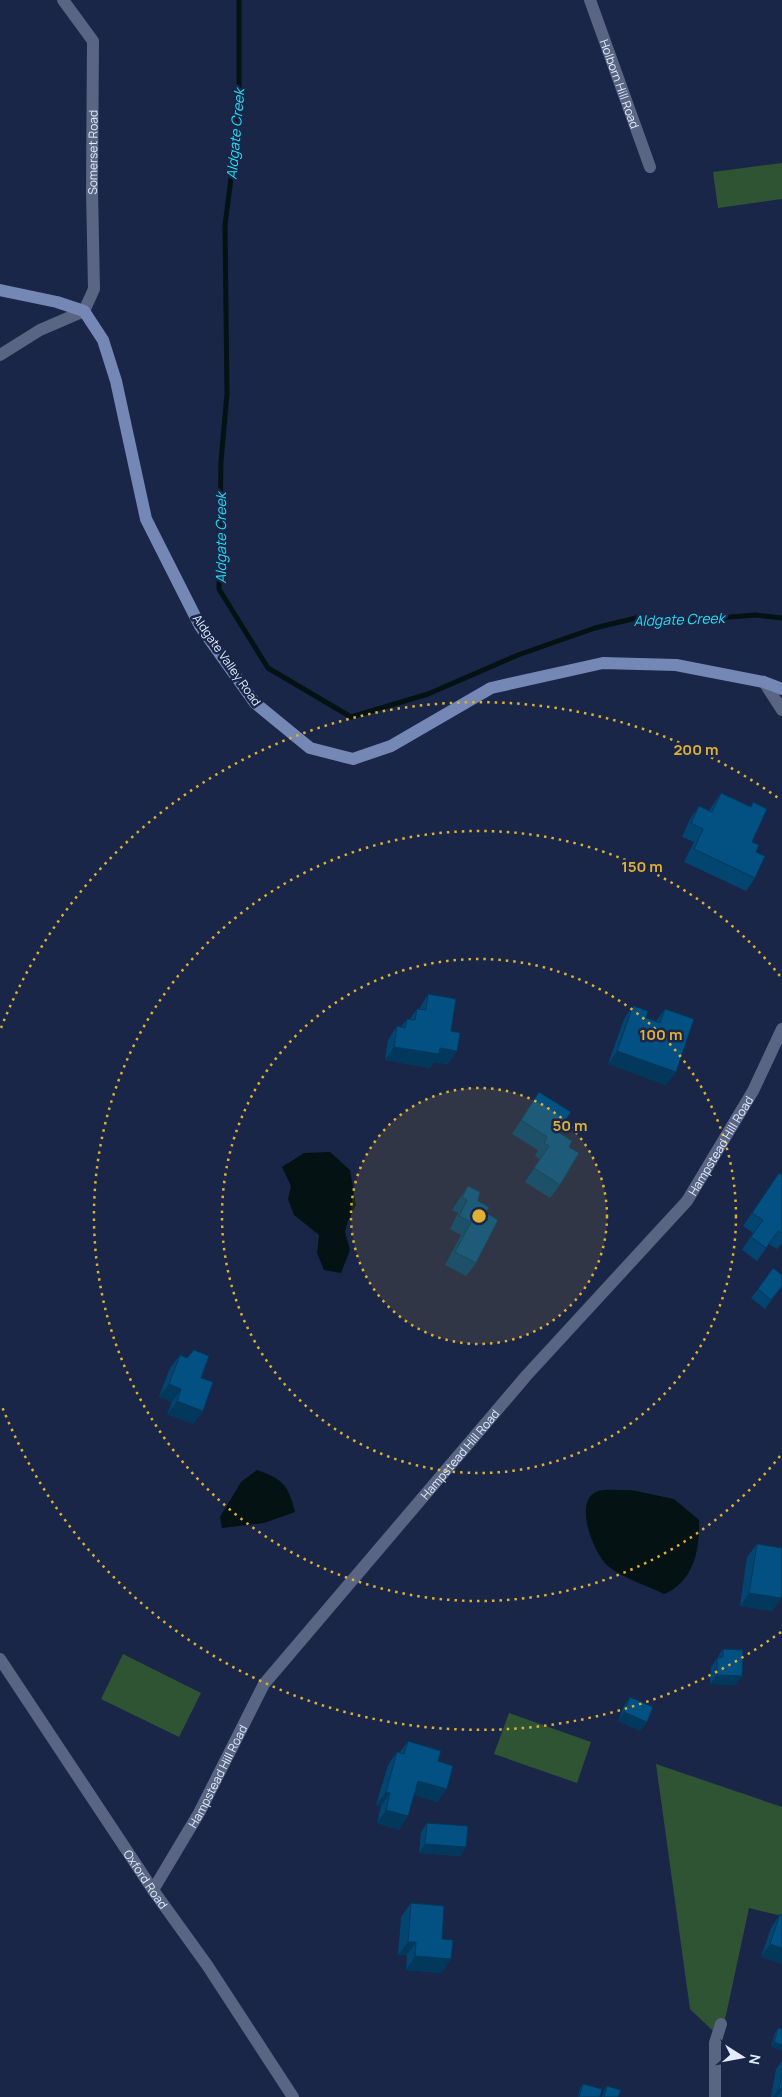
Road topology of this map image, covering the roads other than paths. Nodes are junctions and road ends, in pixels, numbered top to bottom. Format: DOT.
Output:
graph roads {
  1 [pos="63,0"];
  2 [pos="590,0"];
  3 [pos="650,167"];
  4 [pos="0,290"];
  5 [pos="84,311"];
  6 [pos="0,355"];
  7 [pos="764,682"];
  8 [pos="782,689"];
  9 [pos="782,710"];
  10 [pos="782,1029"];
  11 [pos="0,1659"];
  12 [pos="153,1890"];
  13 [pos="721,2024"];
  14 [pos="293,2097"];
  15 [pos="715,2097"];
  1 -- 5 [label="street, Somerset Road"];
  2 -- 3 [label="street, Holborn Hill Road"];
  4 -- 5 [label="street"];
  5 -- 6 [label="street"];
  5 -- 7 [label="street, Aldgate Valley Road"];
  7 -- 8 [label="street, Aldgate Valley Road"];
  7 -- 9 [label="street"];
  10 -- 12 [label="street, Hampstead Hill Road"];
  11 -- 12 [label="street, Oxford Road"];
  12 -- 14 [label="street, Oxford Road"];
  13 -- 15 [label="street"];
}
